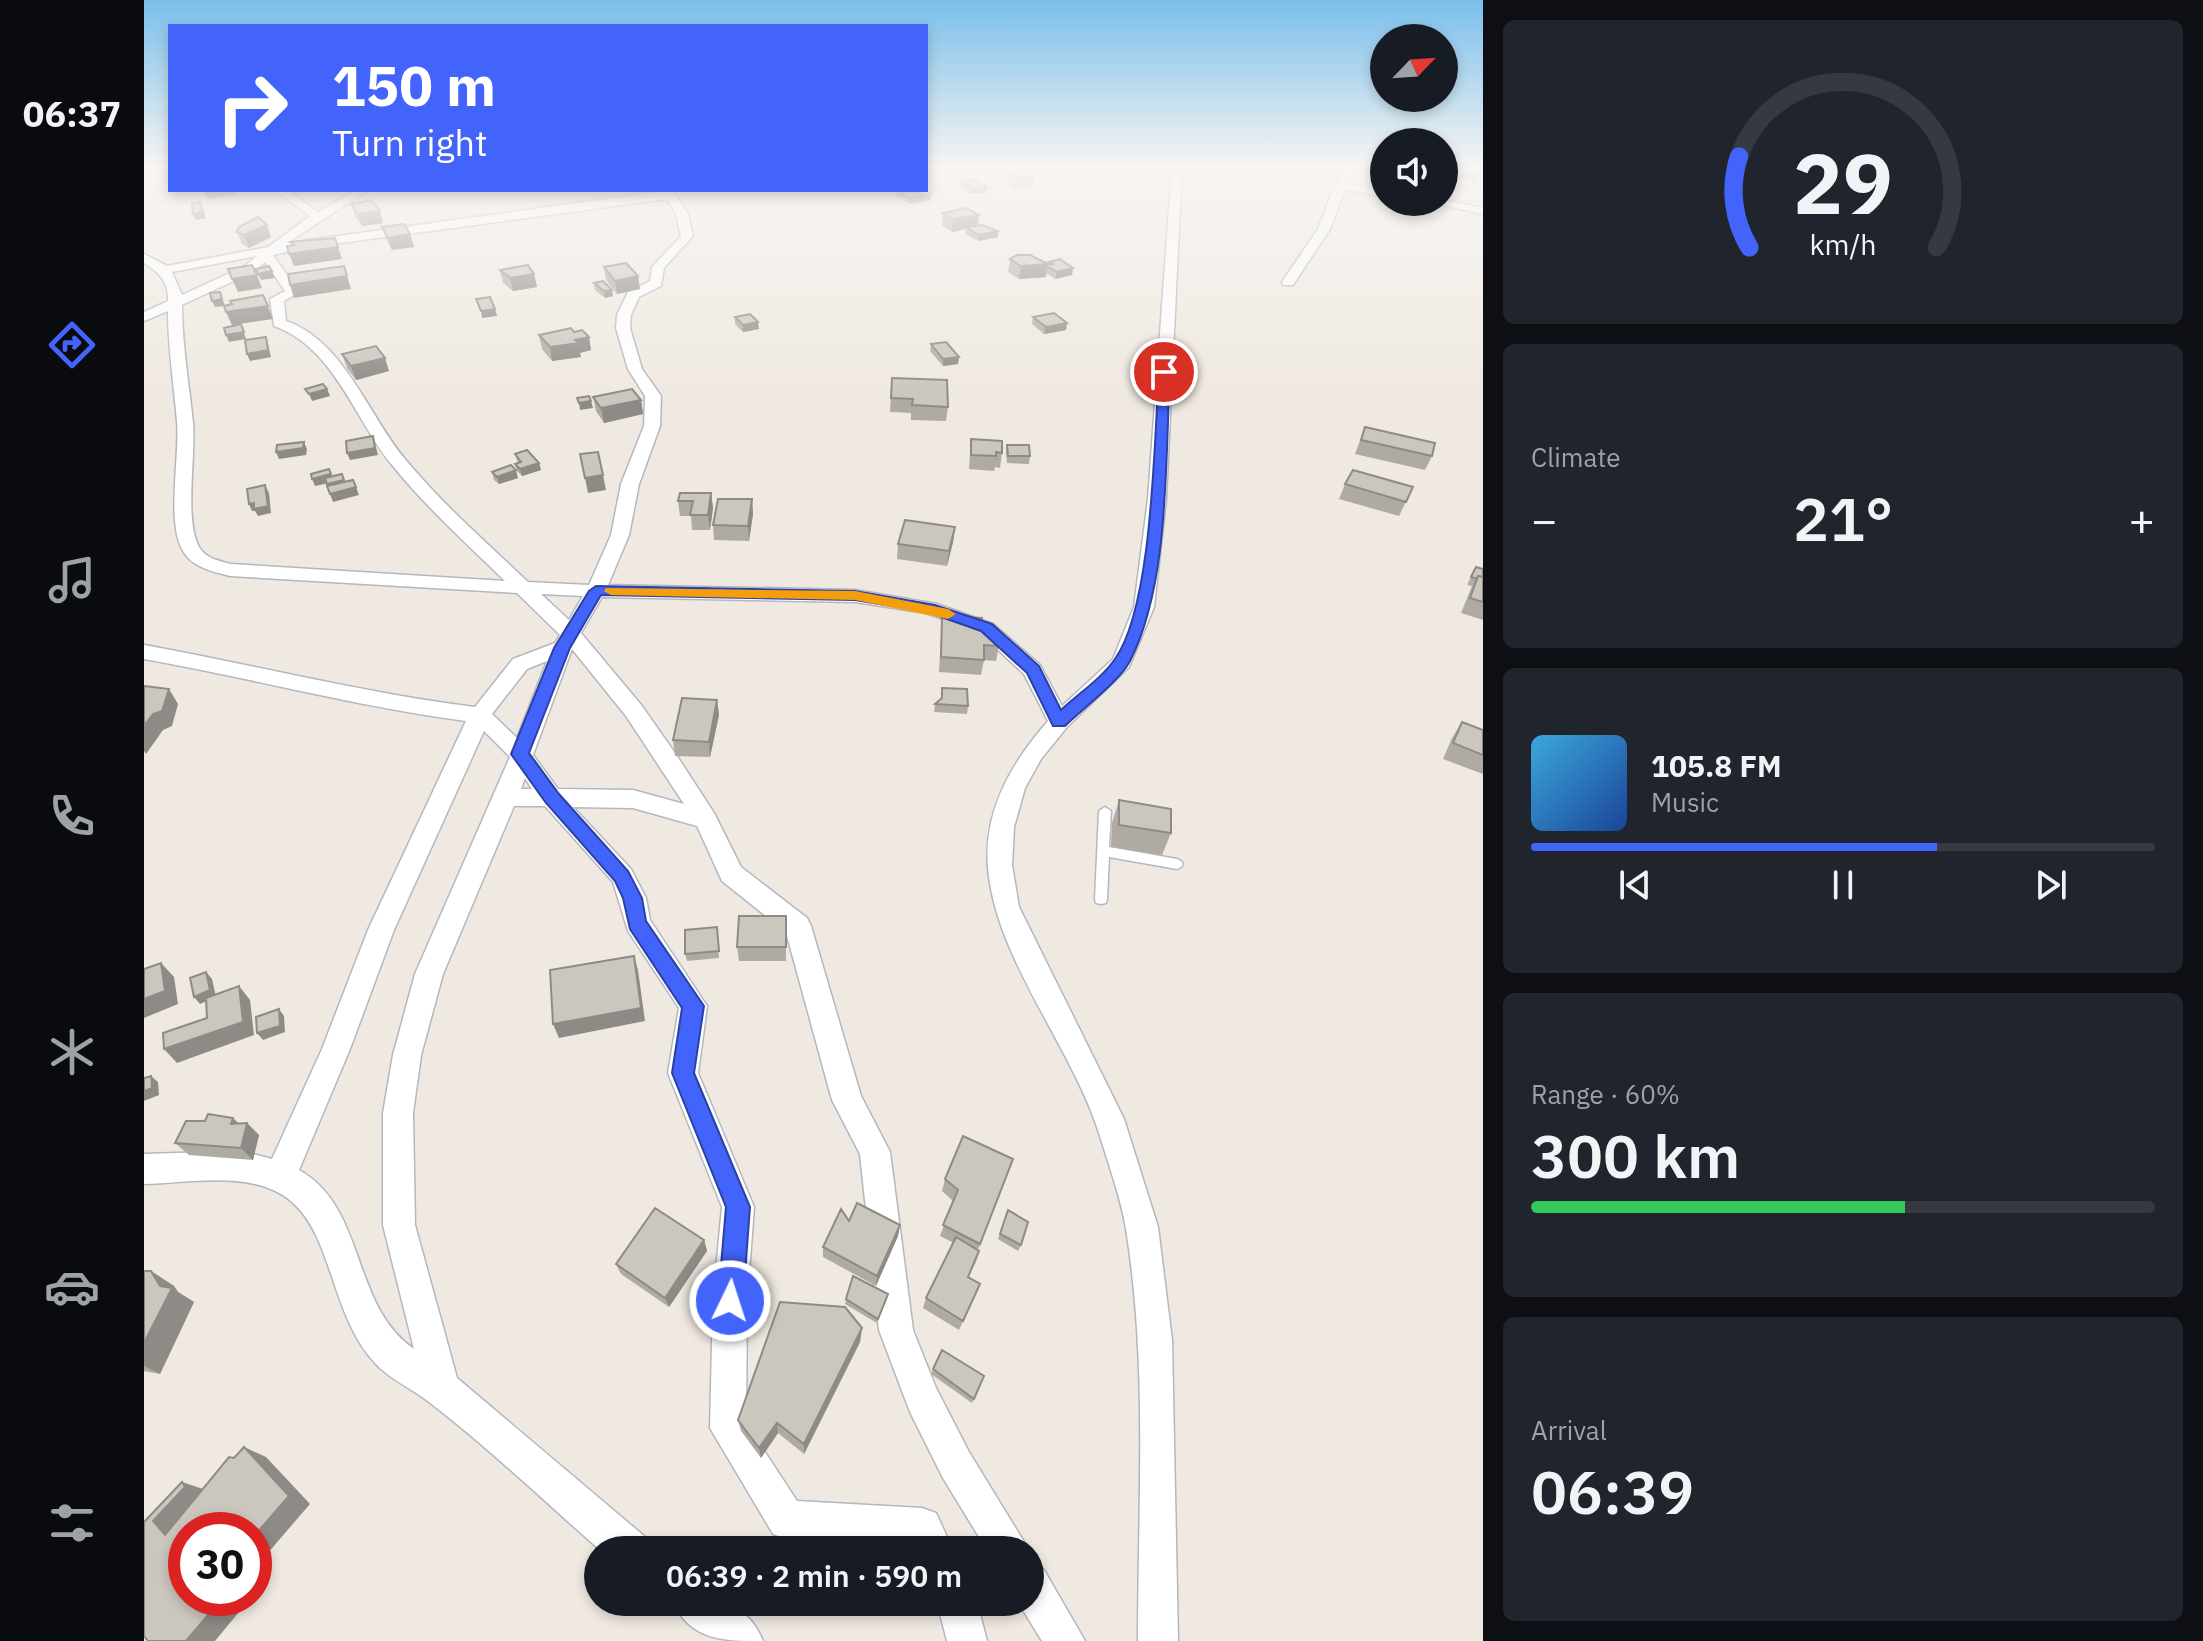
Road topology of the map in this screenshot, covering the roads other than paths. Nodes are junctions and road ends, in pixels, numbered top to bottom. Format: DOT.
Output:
graph roads {
  1 [pos="283,244"];
  2 [pos="327,244"];
  3 [pos="683,244"];
  4 [pos="1172,244"];
  5 [pos="1314,244"];
  6 [pos="271,253"];
  7 [pos="144,258"];
  8 [pos="165,270"];
  9 [pos="1288,282"];
  10 [pos="174,304"];
  11 [pos="144,317"];
  12 [pos="522,586"];
  13 [pos="596,591"];
  14 [pos="566,641"];
  15 [pos="144,652"];
  16 [pos="480,715"];
  17 [pos="1059,722"];
  18 [pos="520,754"];
  19 [pos="506,797"];
  20 [pos="552,799"];
  21 [pos="1105,811"];
  22 [pos="706,819"];
  23 [pos="1103,851"];
  24 [pos="1177,864"];
  25 [pos="1101,899"];
  26 [pos="144,1169"];
  27 [pos="280,1177"];
  28 [pos="442,1389"];
  29 [pos="614,1536"];
  30 [pos="926,1536"];
  31 [pos="1000,1536"];
  32 [pos="1044,1607"];
  33 [pos="711,1616"];
  34 [pos="961,1616"];
  35 [pos="743,1641"];
  36 [pos="967,1641"];
  37 [pos="1065,1641"];
  38 [pos="1158,1641"];
  1 -- 6 [label="street"];
  2 -- 6 [label="street"];
  3 -- 13 [label="street"];
  4 -- 17 [label="street"];
  5 -- 9 [label="street"];
  6 -- 8 [label="street"];
  6 -- 10 [label="street"];
  6 -- 12 [label="street"];
  7 -- 8 [label="street"];
  8 -- 10 [label="street"];
  10 -- 11 [label="street"];
  10 -- 12 [label="street"];
  12 -- 13 [label="street"];
  12 -- 14 [label="street"];
  13 -- 14 [label="street"];
  13 -- 17 [label="street"];
  14 -- 16 [label="street"];
  14 -- 18 [label="street"];
  14 -- 22 [label="street"];
  15 -- 16 [label="street"];
  16 -- 18 [label="street"];
  16 -- 27 [label="street"];
  17 -- 38 [label="street"];
  18 -- 19 [label="street"];
  18 -- 20 [label="street"];
  19 -- 20 [label="street"];
  19 -- 28 [label="street"];
  20 -- 22 [label="street"];
  20 -- 30 [label="street"];
  21 -- 23 [label="lane"];
  22 -- 31 [label="street"];
  23 -- 24 [label="lane"];
  23 -- 25 [label="lane"];
  26 -- 27 [label="street"];
  27 -- 28 [label="street"];
  28 -- 29 [label="street"];
  32 -- 37 [label="street"];
  33 -- 35 [label="street"];
  34 -- 36 [label="street"];
}
